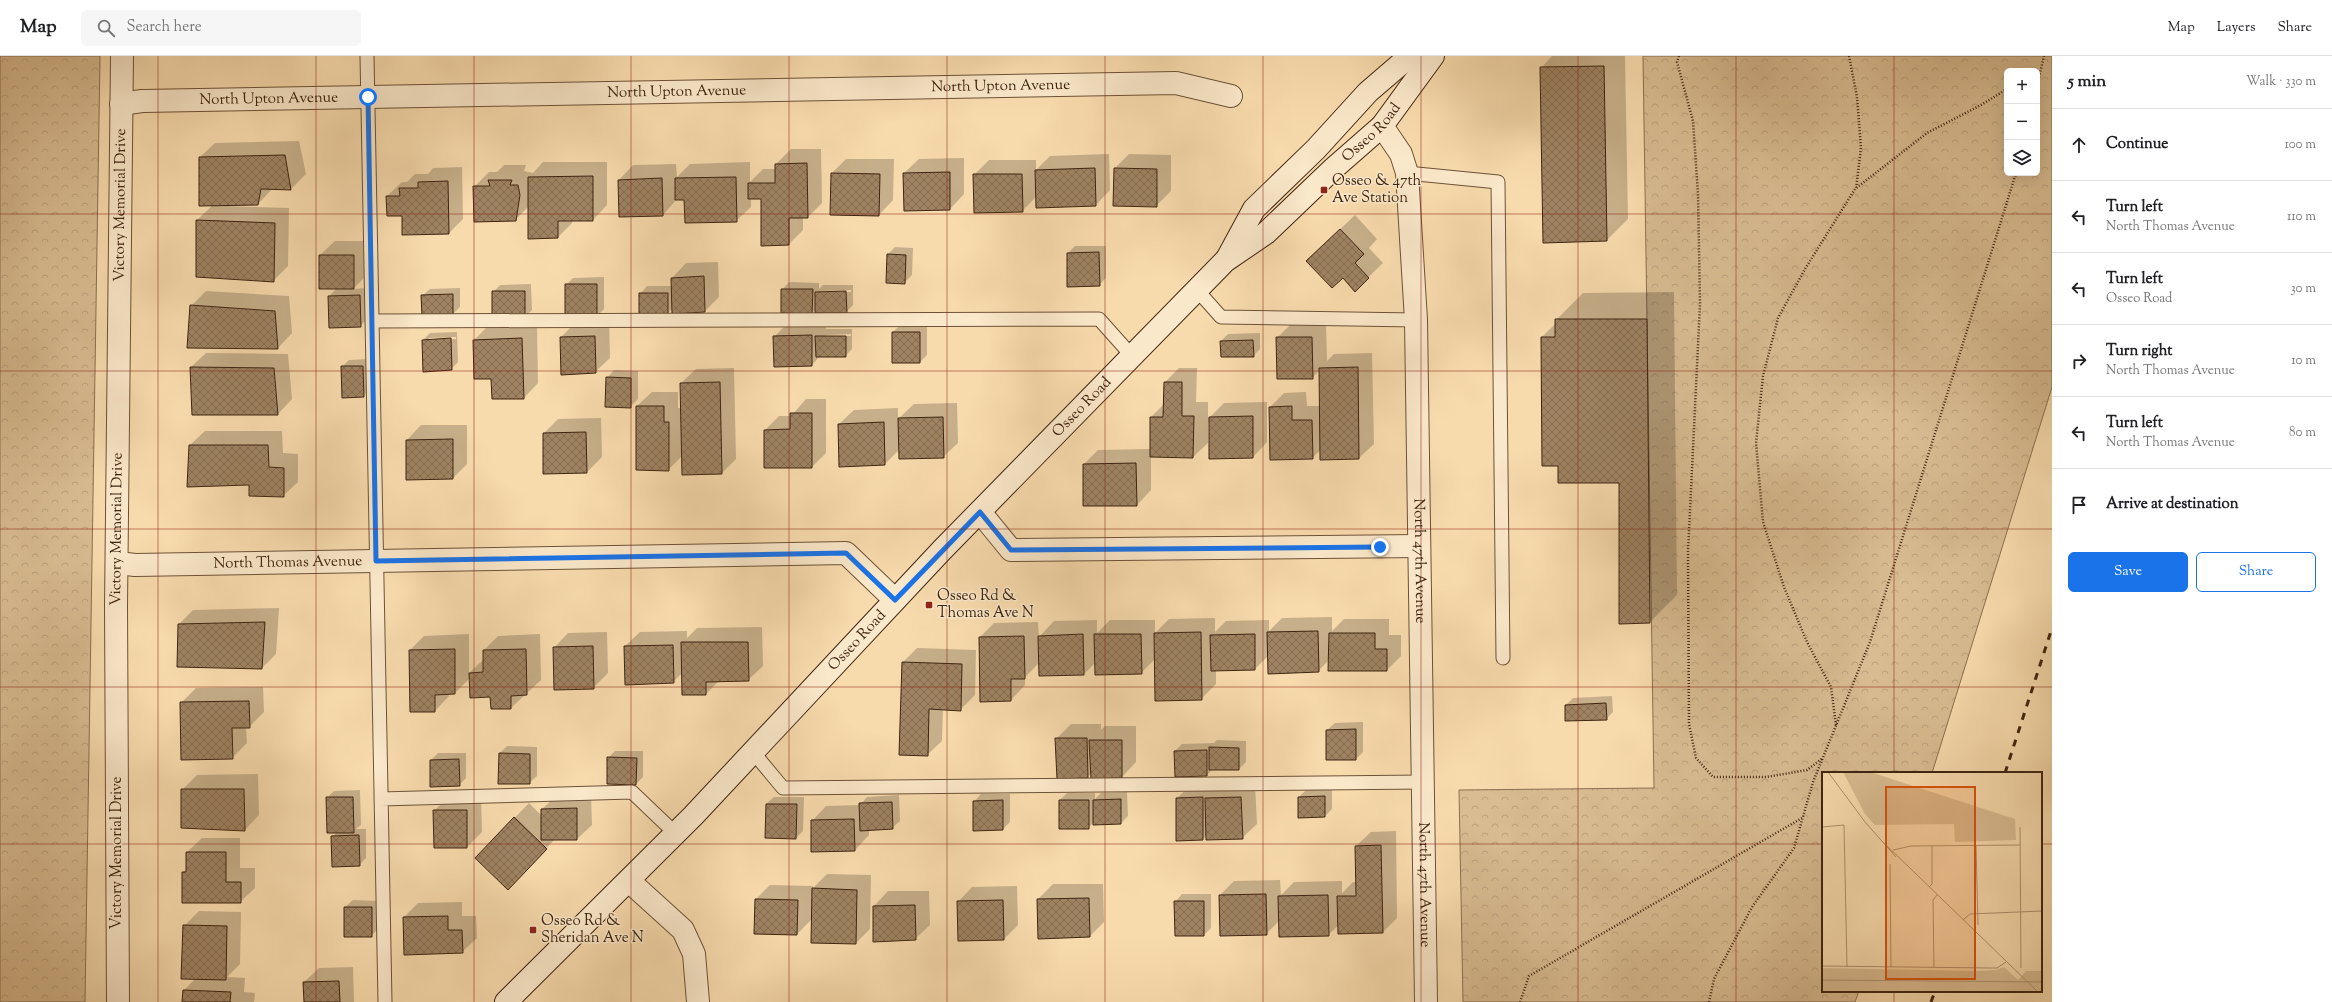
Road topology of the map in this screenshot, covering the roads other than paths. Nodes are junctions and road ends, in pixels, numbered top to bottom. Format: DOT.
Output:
graph roads {
  1 [pos="122,56"];
  2 [pos="367,56"];
  3 [pos="1410,56"];
  4 [pos="1434,56"];
  5 [pos="1231,96"];
  6 [pos="368,97"];
  7 [pos="121,104"];
  8 [pos="1382,126"];
  9 [pos="1407,173"];
  10 [pos="1225,261"];
  11 [pos="1197,290"];
  12 [pos="1416,320"];
  13 [pos="372,321"];
  14 [pos="1132,356"];
  15 [pos="980,512"];
  16 [pos="1419,546"];
  17 [pos="376,561"];
  18 [pos="118,563"];
  19 [pos="895,600"];
  20 [pos="1503,658"];
  21 [pos="754,752"];
  22 [pos="1424,782"];
  23 [pos="380,799"];
  24 [pos="675,833"];
  25 [pos="629,881"];
  26 [pos="118,1002"];
  27 [pos="385,1002"];
  28 [pos="506,1002"];
  29 [pos="698,1002"];
  30 [pos="1426,1002"];
  1 -- 7 [label="street, Victory Memorial Drive"];
  2 -- 6 [label="lane"];
  3 -- 10 [label="street, Osseo Road"];
  4 -- 8 [label="street, Osseo Road"];
  5 -- 6 [label="street, North Upton Avenue"];
  6 -- 7 [label="street, North Upton Avenue"];
  6 -- 13 [label="lane"];
  7 -- 18 [label="street, Victory Memorial Drive"];
  8 -- 9 [label="street, North 47th Avenue"];
  8 -- 10 [label="street, Osseo Road"];
  9 -- 12 [label="street, North 47th Avenue"];
  9 -- 20 [label="lane"];
  10 -- 11 [label="street, Osseo Road"];
  11 -- 12 [label="lane"];
  11 -- 14 [label="street, Osseo Road"];
  12 -- 16 [label="street, North 47th Avenue"];
  13 -- 14 [label="lane"];
  13 -- 17 [label="lane"];
  14 -- 15 [label="street, Osseo Road"];
  15 -- 16 [label="street"];
  15 -- 19 [label="street, Osseo Road"];
  16 -- 22 [label="street, North 47th Avenue"];
  17 -- 18 [label="street, North Thomas Avenue"];
  17 -- 19 [label="street, North Thomas Avenue"];
  17 -- 23 [label="lane"];
  18 -- 26 [label="street, Victory Memorial Drive"];
  19 -- 21 [label="street, Osseo Road"];
  21 -- 22 [label="lane"];
  21 -- 24 [label="street, Osseo Road"];
  22 -- 30 [label="street, North 47th Avenue"];
  23 -- 24 [label="lane"];
  23 -- 27 [label="lane"];
  24 -- 25 [label="street, Osseo Road"];
  25 -- 28 [label="street, Osseo Road"];
  25 -- 29 [label="street"];
}
